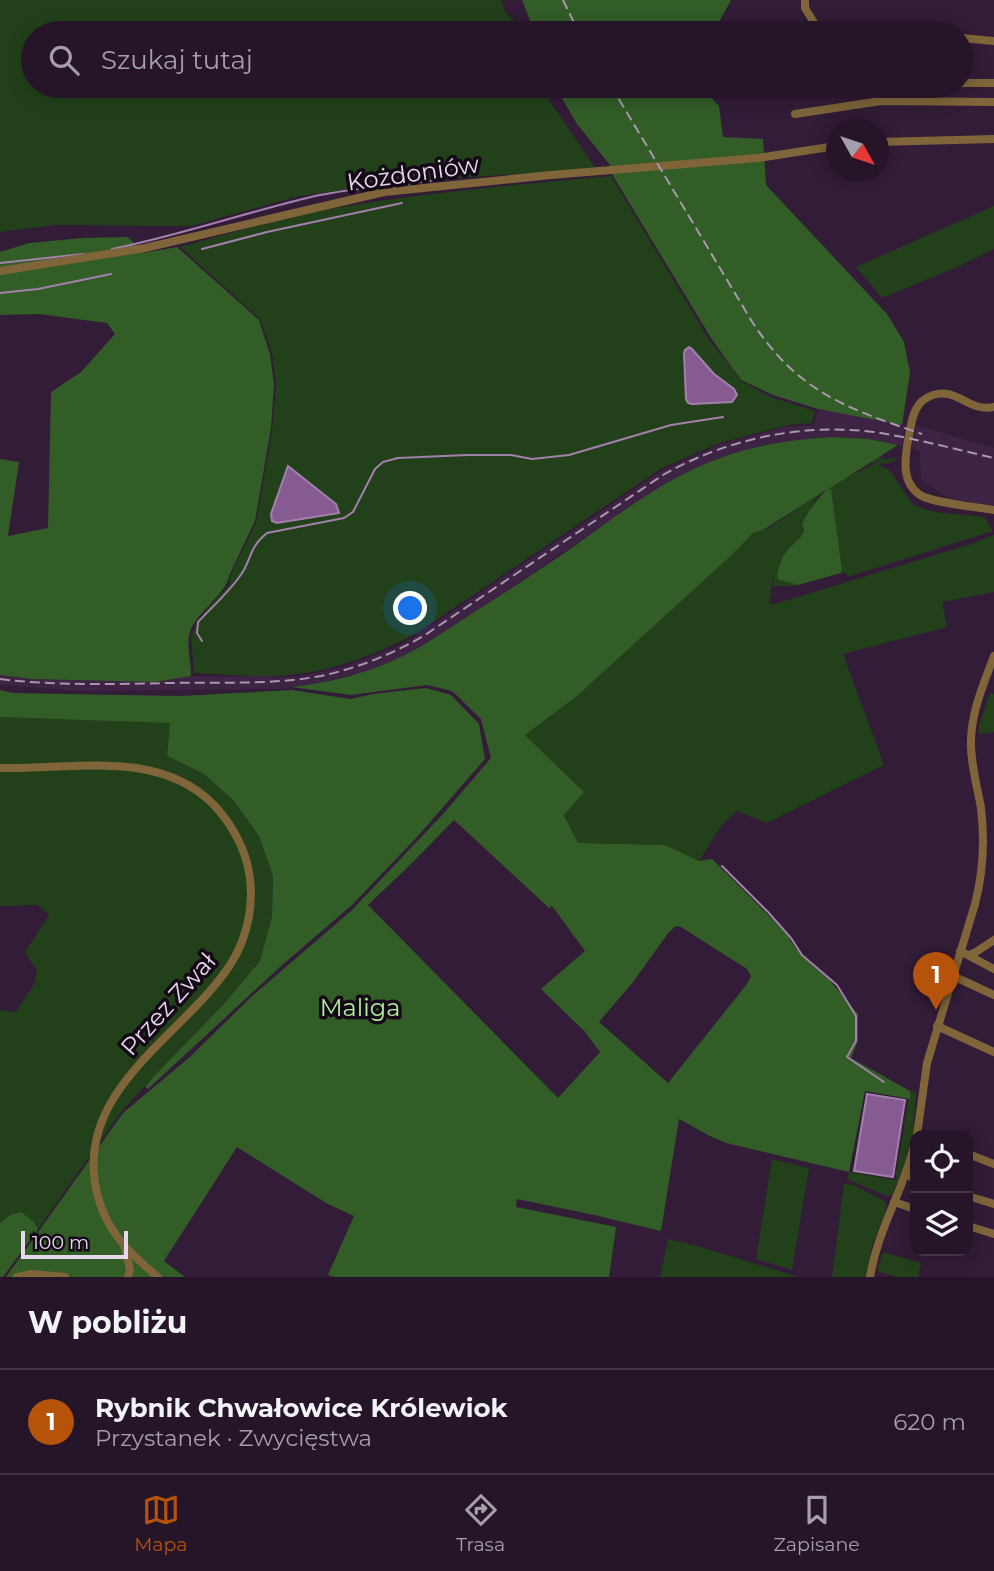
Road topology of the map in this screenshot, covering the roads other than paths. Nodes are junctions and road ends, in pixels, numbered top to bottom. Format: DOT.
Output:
graph roads {
  1 [pos="805,0"];
  2 [pos="813,21"];
  3 [pos="973,39"];
  4 [pos="994,41"];
  5 [pos="973,83"];
  6 [pos="994,83"];
  7 [pos="994,102"];
  8 [pos="795,114"];
  9 [pos="994,139"];
  10 [pos="889,142"];
  11 [pos="826,148"];
  12 [pos="0,271"];
  13 [pos="994,407"];
  14 [pos="994,510"];
  15 [pos="994,656"];
  16 [pos="0,768"];
  17 [pos="994,940"];
  18 [pos="960,951"];
  19 [pos="969,955"];
  20 [pos="994,969"];
  21 [pos="953,976"];
  22 [pos="994,995"];
  23 [pos="937,1026"];
  24 [pos="994,1052"];
  25 [pos="918,1130"];
  26 [pos="973,1156"];
  27 [pos="910,1160"];
  28 [pos="994,1164"];
  29 [pos="906,1174"];
  30 [pos="910,1176"];
  31 [pos="973,1198"];
  32 [pos="894,1202"];
  33 [pos="994,1205"];
  34 [pos="910,1207"];
  35 [pos="973,1228"];
  36 [pos="994,1234"];
  37 [pos="122,1244"];
  38 [pos="152,1275"];
  39 [pos="17,1277"];
  40 [pos="65,1277"];
  41 [pos="128,1277"];
  42 [pos="870,1277"];
  1 -- 2 [label="street"];
  3 -- 4 [label="street"];
  5 -- 6 [label="street"];
  7 -- 8 [label="street"];
  9 -- 10 [label="street"];
  11 -- 12 [label="street, Kożdoniów"];
  13 -- 14 [label="street"];
  15 -- 18 [label="street"];
  16 -- 37 [label="street, Przez Zwał"];
  17 -- 19 [label="street"];
  18 -- 19 [label="street"];
  18 -- 21 [label="street"];
  19 -- 20 [label="street"];
  21 -- 22 [label="street"];
  21 -- 23 [label="street"];
  23 -- 24 [label="street"];
  23 -- 25 [label="street"];
  26 -- 28 [label="street"];
  27 -- 29 [label="street"];
  29 -- 30 [label="street"];
  29 -- 32 [label="street"];
  31 -- 33 [label="street"];
  32 -- 34 [label="street"];
  32 -- 42 [label="street"];
  35 -- 36 [label="street"];
  37 -- 38 [label="street, Przez Zwał"];
  37 -- 41 [label="street"];
  39 -- 40 [label="street"];
}
